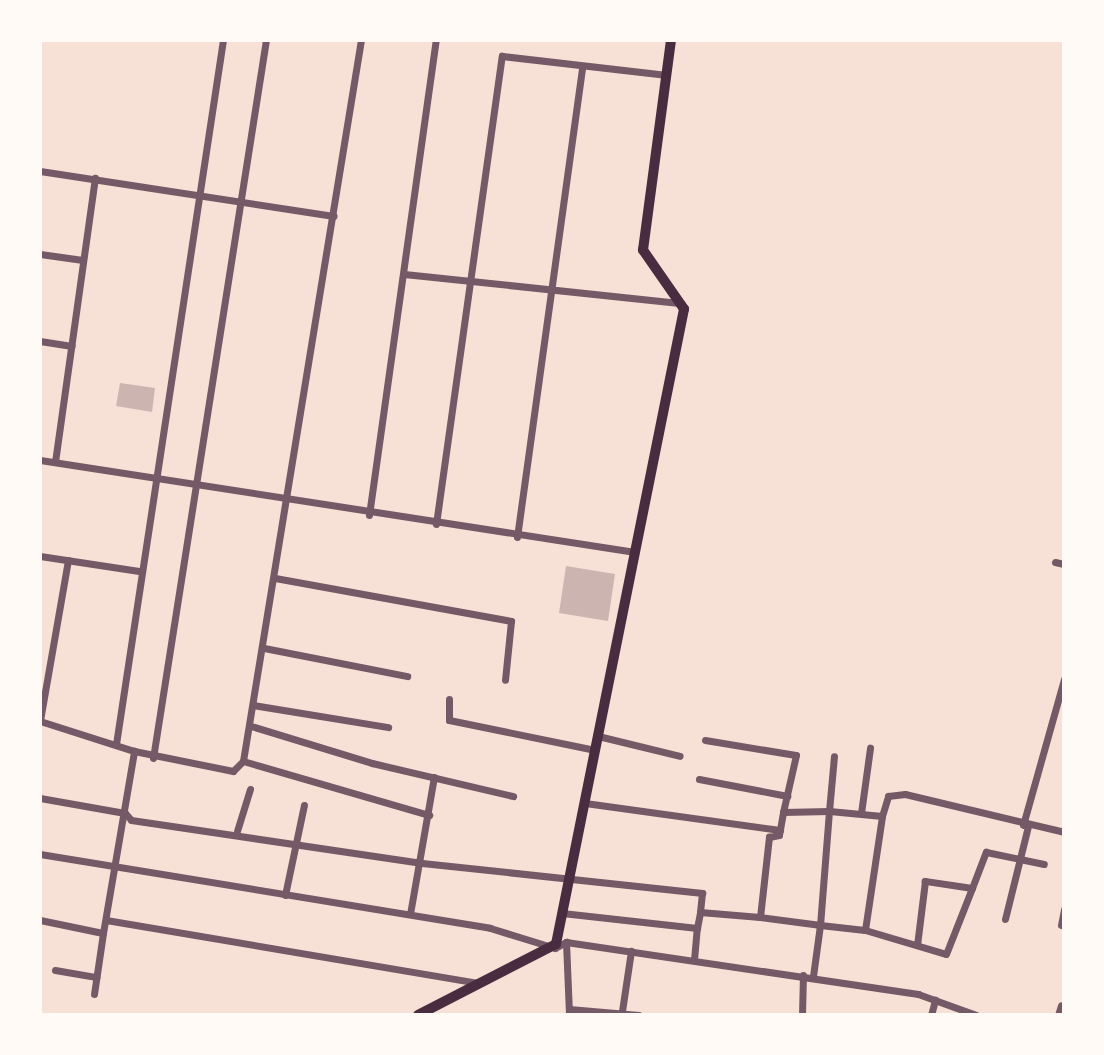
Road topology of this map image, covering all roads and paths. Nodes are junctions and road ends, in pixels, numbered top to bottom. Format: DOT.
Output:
graph roads {
  1 [pos="223,40"];
  2 [pos="266,40"];
  3 [pos="361,40"];
  4 [pos="436,40"];
  5 [pos="671,40"];
  6 [pos="582,66"];
  7 [pos="667,75"];
  8 [pos="40,171"];
  9 [pos="95,178"];
  10 [pos="198,196"];
  11 [pos="242,203"];
  12 [pos="334,216"];
  13 [pos="40,254"];
  14 [pos="83,260"];
  15 [pos="404,274"];
  16 [pos="469,284"];
  17 [pos="553,295"];
  18 [pos="684,303"];
  19 [pos="40,341"];
  20 [pos="72,345"];
  21 [pos="40,460"];
  22 [pos="55,462"];
  23 [pos="154,480"];
  24 [pos="200,488"];
  25 [pos="289,501"];
  26 [pos="369,515"];
  27 [pos="436,524"];
  28 [pos="517,537"];
  29 [pos="635,552"];
  30 [pos="40,556"];
  31 [pos="68,560"];
  32 [pos="1055,562"];
  33 [pos="1064,564"];
  34 [pos="139,571"];
  35 [pos="275,578"];
  36 [pos="264,649"];
  37 [pos="407,676"];
  38 [pos="505,680"];
  39 [pos="1064,680"];
  40 [pos="449,698"];
  41 [pos="253,705"];
  42 [pos="251,726"];
  43 [pos="388,727"];
  44 [pos="598,736"];
  45 [pos="705,740"];
  46 [pos="116,744"];
  47 [pos="870,748"];
  48 [pos="595,750"];
  49 [pos="134,751"];
  50 [pos="680,756"];
  51 [pos="834,756"];
  52 [pos="153,758"];
  53 [pos="243,761"];
  54 [pos="434,777"];
  55 [pos="699,779"];
  56 [pos="250,789"];
  57 [pos="513,796"];
  58 [pos="787,796"];
  59 [pos="40,798"];
  60 [pos="585,803"];
  61 [pos="304,805"];
  62 [pos="829,811"];
  63 [pos="783,812"];
  64 [pos="125,813"];
  65 [pos="861,813"];
  66 [pos="429,815"];
  67 [pos="882,816"];
  68 [pos="1026,826"];
  69 [pos="780,830"];
  70 [pos="237,831"];
  71 [pos="1064,832"];
  72 [pos="296,842"];
  73 [pos="40,854"];
  74 [pos="1020,859"];
  75 [pos="422,863"];
  76 [pos="116,864"];
  77 [pos="1044,864"];
  78 [pos="569,881"];
  79 [pos="972,888"];
  80 [pos="285,895"];
  81 [pos="1064,909"];
  82 [pos="699,912"];
  83 [pos="562,913"];
  84 [pos="410,914"];
  85 [pos="760,916"];
  86 [pos="1005,919"];
  87 [pos="40,920"];
  88 [pos="106,920"];
  89 [pos="820,925"];
  90 [pos="1061,925"];
  91 [pos="697,928"];
  92 [pos="865,930"];
  93 [pos="103,933"];
  94 [pos="566,942"];
  95 [pos="917,945"];
  96 [pos="555,948"];
  97 [pos="631,951"];
  98 [pos="694,960"];
  99 [pos="55,970"];
  100 [pos="803,975"];
  101 [pos="813,976"];
  102 [pos="96,977"];
  103 [pos="483,984"];
  104 [pos="94,994"];
  105 [pos="935,1000"];
  106 [pos="1061,1004"];
  107 [pos="569,1012"];
  108 [pos="618,1013"];
  109 [pos="418,1015"];
  110 [pos="639,1015"];
  111 [pos="802,1015"];
  112 [pos="931,1015"];
  113 [pos="976,1015"];
  114 [pos="1058,1015"];
  1 -- 10 [label="street"];
  2 -- 11 [label="street"];
  3 -- 12 [label="street"];
  4 -- 15 [label="street"];
  5 -- 7 [label="main road"];
  6 -- 7 [label="street"];
  6 -- 16 [label="street"];
  6 -- 17 [label="street"];
  7 -- 18 [label="main road"];
  8 -- 9 [label="street"];
  9 -- 10 [label="street"];
  9 -- 14 [label="street"];
  10 -- 11 [label="street"];
  10 -- 23 [label="street"];
  11 -- 12 [label="street"];
  11 -- 24 [label="street"];
  12 -- 25 [label="street"];
  13 -- 14 [label="street"];
  14 -- 20 [label="street"];
  15 -- 16 [label="street"];
  15 -- 26 [label="street"];
  16 -- 17 [label="street"];
  16 -- 27 [label="street"];
  17 -- 18 [label="street"];
  17 -- 28 [label="street"];
  18 -- 29 [label="main road"];
  19 -- 20 [label="street"];
  20 -- 22 [label="street"];
  21 -- 22 [label="street"];
  22 -- 23 [label="street"];
  23 -- 24 [label="street"];
  23 -- 34 [label="street"];
  24 -- 25 [label="street"];
  24 -- 52 [label="street"];
  25 -- 26 [label="street"];
  25 -- 35 [label="street"];
  26 -- 27 [label="street"];
  27 -- 28 [label="street"];
  28 -- 29 [label="street"];
  29 -- 44 [label="main road"];
  30 -- 31 [label="street"];
  31 -- 34 [label="street"];
  31 -- 46 [label="street"];
  32 -- 33 [label="street"];
  34 -- 46 [label="street"];
  35 -- 36 [label="street"];
  35 -- 38 [label="street"];
  36 -- 37 [label="street"];
  36 -- 41 [label="street"];
  39 -- 68 [label="street"];
  40 -- 48 [label="street"];
  41 -- 42 [label="street"];
  41 -- 43 [label="street"];
  42 -- 53 [label="street"];
  42 -- 54 [label="street"];
  44 -- 48 [label="main road"];
  44 -- 50 [label="street"];
  45 -- 58 [label="street"];
  46 -- 49 [label="street"];
  47 -- 65 [label="street"];
  48 -- 60 [label="main road"];
  49 -- 52 [label="street"];
  49 -- 64 [label="street"];
  51 -- 62 [label="street"];
  52 -- 53 [label="street"];
  53 -- 66 [label="street"];
  54 -- 57 [label="street"];
  54 -- 66 [label="street"];
  55 -- 58 [label="street"];
  56 -- 70 [label="street"];
  58 -- 63 [label="street"];
  59 -- 64 [label="street"];
  60 -- 69 [label="street"];
  60 -- 78 [label="main road"];
  61 -- 72 [label="street"];
  62 -- 63 [label="street"];
  62 -- 65 [label="street"];
  62 -- 89 [label="street"];
  63 -- 69 [label="street"];
  64 -- 70 [label="street"];
  64 -- 76 [label="street"];
  65 -- 67 [label="street"];
  66 -- 75 [label="street"];
  67 -- 68 [label="street"];
  67 -- 92 [label="street"];
  68 -- 71 [label="street"];
  68 -- 74 [label="street"];
  69 -- 85 [label="street"];
  70 -- 72 [label="street"];
  72 -- 75 [label="street"];
  72 -- 80 [label="street"];
  73 -- 76 [label="street"];
  74 -- 77 [label="street"];
  74 -- 79 [label="street"];
  74 -- 86 [label="street"];
  75 -- 78 [label="street"];
  75 -- 84 [label="street"];
  76 -- 80 [label="street"];
  76 -- 88 [label="street"];
  78 -- 82 [label="street"];
  78 -- 83 [label="main road"];
  79 -- 95 [label="street"];
  79 -- 95 [label="street"];
  80 -- 84 [label="street"];
  81 -- 90 [label="street"];
  82 -- 85 [label="street"];
  82 -- 91 [label="street"];
  83 -- 91 [label="street"];
  83 -- 96 [label="main road"];
  84 -- 96 [label="street"];
  85 -- 89 [label="street"];
  87 -- 93 [label="street"];
  88 -- 93 [label="street"];
  88 -- 103 [label="street"];
  89 -- 92 [label="street"];
  89 -- 101 [label="street"];
  91 -- 98 [label="street"];
  92 -- 95 [label="street"];
  93 -- 102 [label="street"];
  94 -- 96 [label="street"];
  94 -- 97 [label="street"];
  94 -- 107 [label="street"];
  96 -- 103 [label="main road"];
  97 -- 98 [label="street"];
  97 -- 108 [label="street"];
  98 -- 100 [label="street"];
  99 -- 102 [label="street"];
  100 -- 101 [label="street"];
  100 -- 111 [label="street"];
  101 -- 105 [label="street"];
  102 -- 104 [label="street"];
  103 -- 109 [label="main road"];
  105 -- 112 [label="street"];
  105 -- 113 [label="street"];
  106 -- 114 [label="street"];
  107 -- 108 [label="street"];
  108 -- 110 [label="street"];
}
